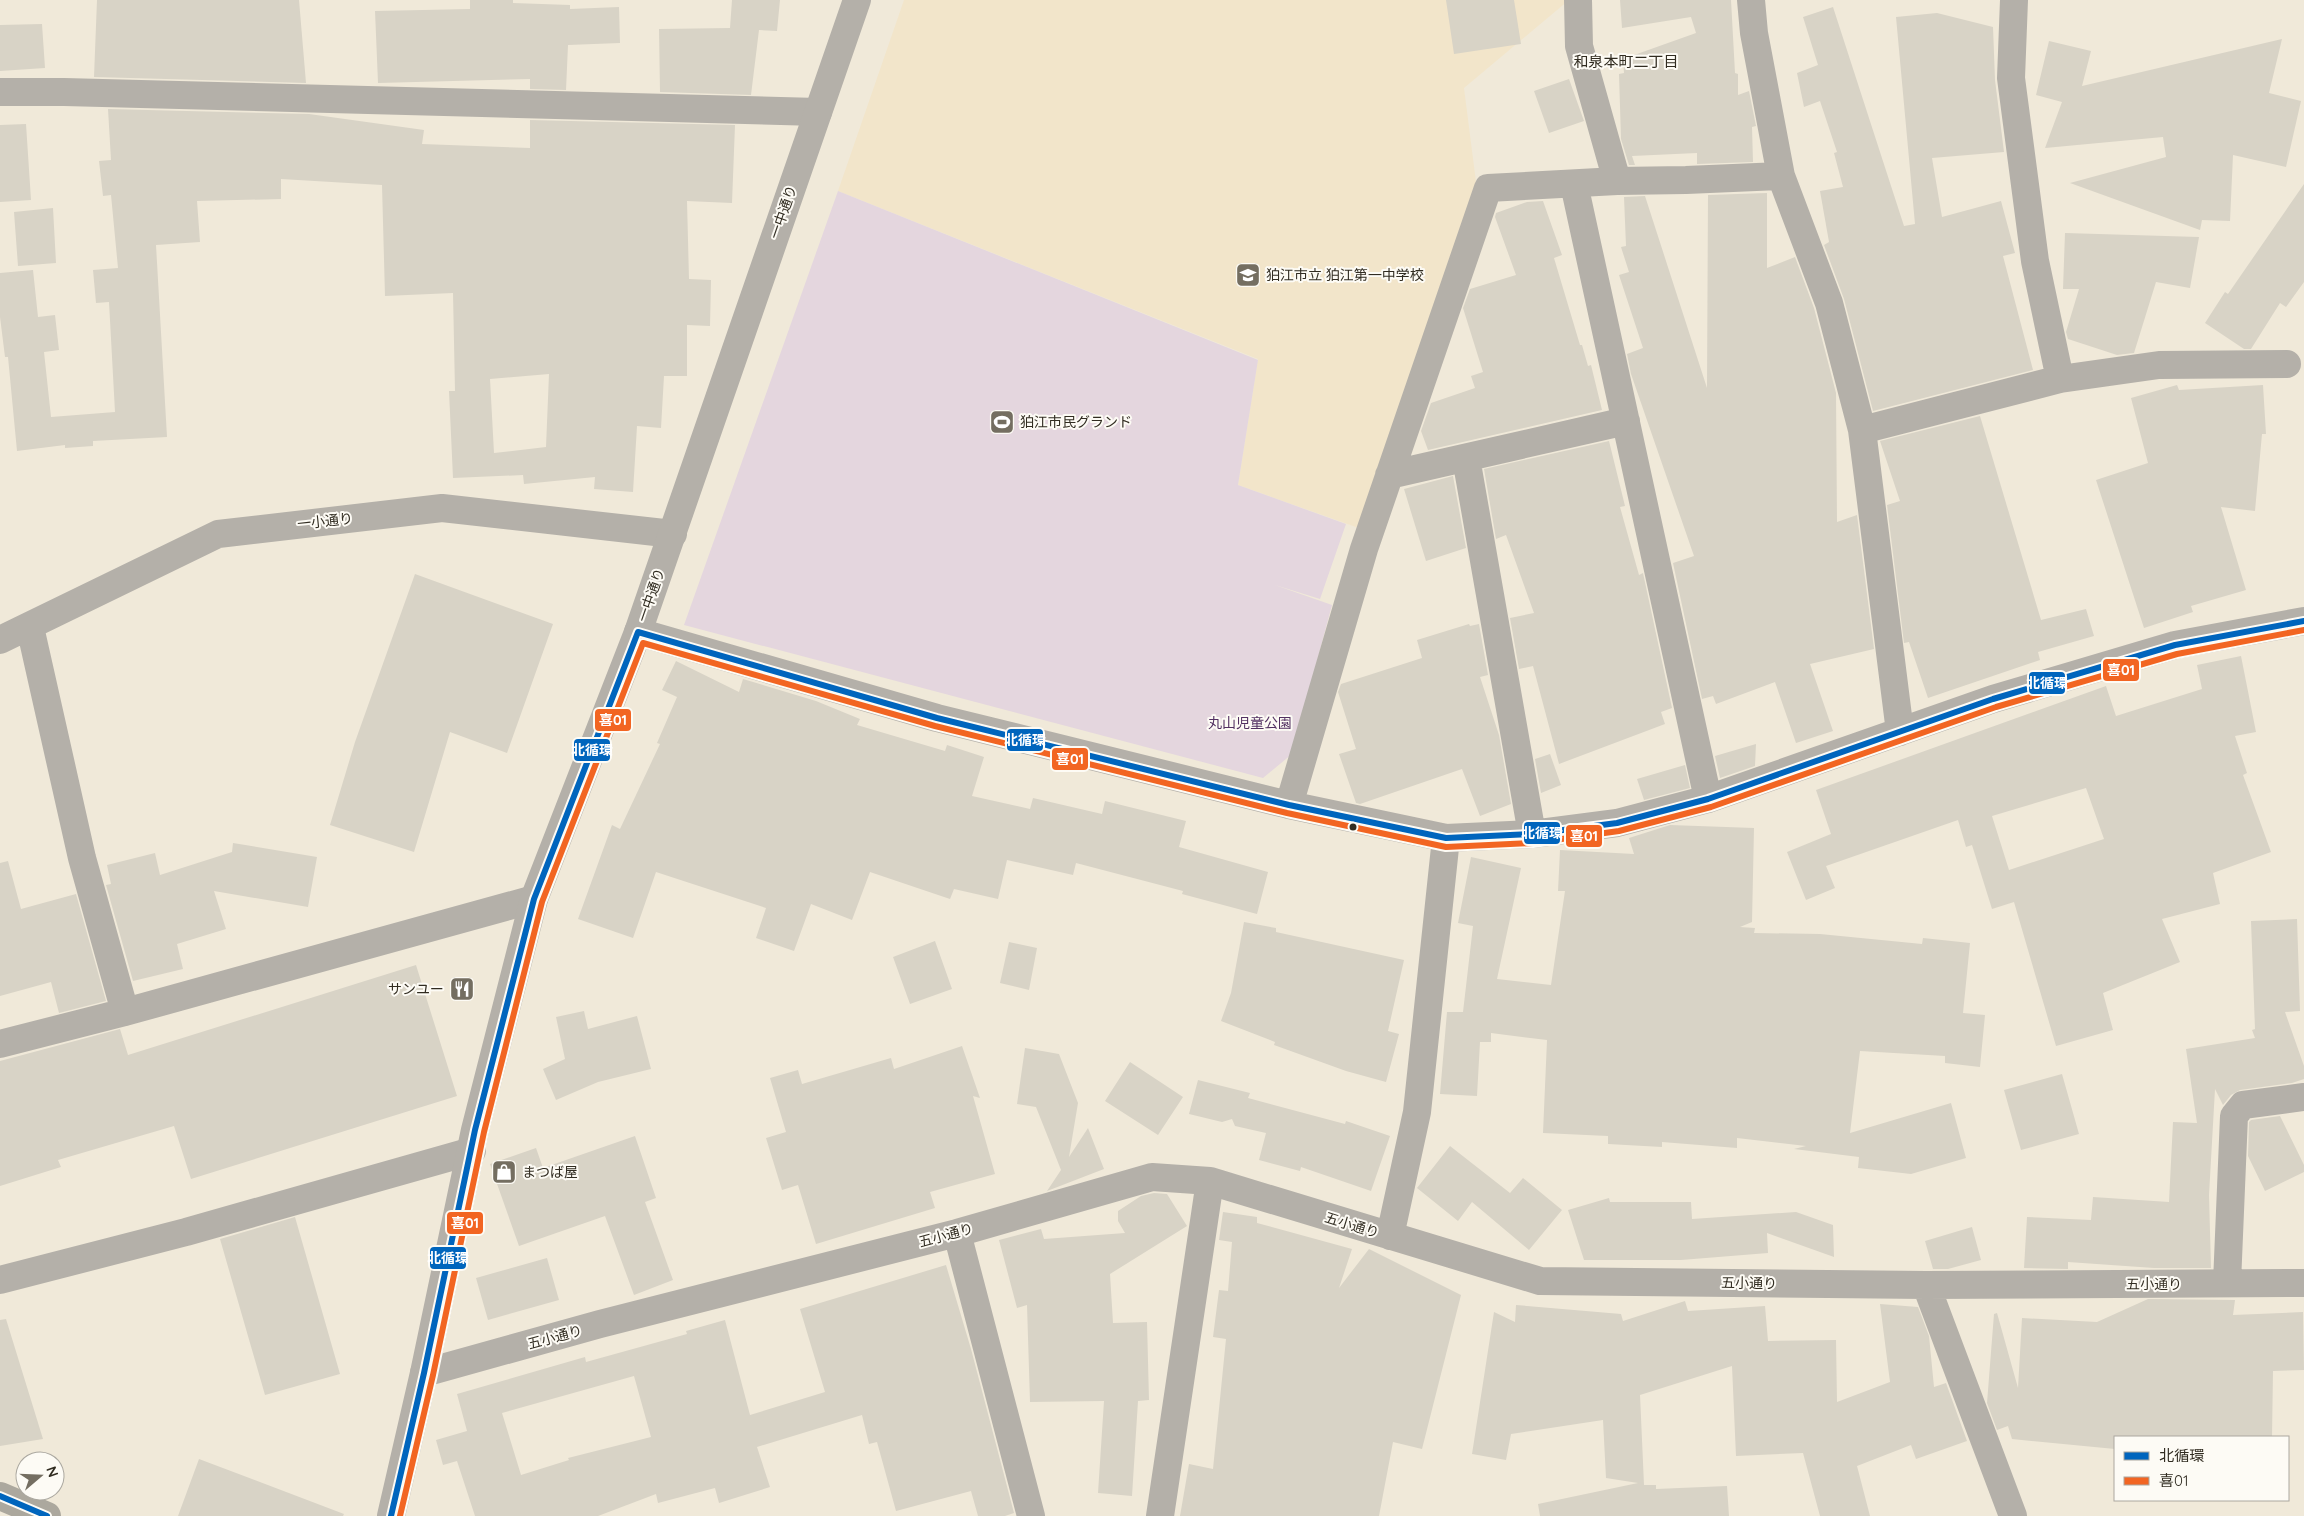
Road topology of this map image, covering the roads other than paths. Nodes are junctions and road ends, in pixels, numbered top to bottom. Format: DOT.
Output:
graph roads {
  1 [pos="857,0"];
  2 [pos="1578,0"];
  3 [pos="1751,0"];
  4 [pos="2014,0"];
  5 [pos="0,92"];
  6 [pos="818,112"];
  7 [pos="1781,176"];
  8 [pos="1616,181"];
  9 [pos="1574,184"];
  10 [pos="2287,364"];
  11 [pos="2060,379"];
  12 [pos="1626,421"];
  13 [pos="1862,430"];
  14 [pos="1466,458"];
  15 [pos="1389,476"];
  16 [pos="672,534"];
  17 [pos="2304,621"];
  18 [pos="30,627"];
  19 [pos="638,632"];
  20 [pos="0,640"];
  21 [pos="1900,732"];
  22 [pos="1708,798"];
  23 [pos="1289,805"];
  24 [pos="1532,834"];
  25 [pos="1446,838"];
  26 [pos="534,899"];
  27 [pos="125,1012"];
  28 [pos="0,1044"];
  29 [pos="2304,1096"];
  30 [pos="472,1151"];
  31 [pos="1210,1182"];
  32 [pos="958,1233"];
  33 [pos="1390,1236"];
  34 [pos="0,1280"];
  35 [pos="2227,1283"];
  36 [pos="2304,1283"];
  37 [pos="1926,1285"];
  38 [pos="424,1373"];
  39 [pos="0,1496"];
  40 [pos="47,1516"];
  41 [pos="391,1516"];
  42 [pos="1031,1516"];
  43 [pos="1160,1516"];
  44 [pos="2012,1516"];
  1 -- 6 [label="street, 一中通り"];
  2 -- 8 [label="street"];
  3 -- 7 [label="street"];
  4 -- 11 [label="street"];
  5 -- 6 [label="street"];
  6 -- 16 [label="street, 一中通り"];
  7 -- 8 [label="street"];
  7 -- 13 [label="street"];
  8 -- 9 [label="street"];
  9 -- 12 [label="street"];
  9 -- 15 [label="street"];
  10 -- 11 [label="street"];
  11 -- 13 [label="street"];
  12 -- 14 [label="street"];
  12 -- 22 [label="street"];
  13 -- 21 [label="street"];
  14 -- 15 [label="street"];
  14 -- 24 [label="street"];
  15 -- 23 [label="street"];
  16 -- 18 [label="street, 一小通り"];
  16 -- 19 [label="street, 一中通り"];
  17 -- 21 [label="street"];
  18 -- 20 [label="street, 一小通り"];
  18 -- 27 [label="street"];
  19 -- 23 [label="street"];
  19 -- 26 [label="street, 一中通り"];
  21 -- 22 [label="street"];
  22 -- 24 [label="street"];
  23 -- 25 [label="street"];
  24 -- 25 [label="street"];
  25 -- 33 [label="street"];
  26 -- 27 [label="street"];
  26 -- 30 [label="street, 一中通り"];
  27 -- 28 [label="street"];
  29 -- 35 [label="street"];
  30 -- 34 [label="street"];
  30 -- 38 [label="street, 一中通り"];
  31 -- 32 [label="street, 五小通り"];
  31 -- 33 [label="street, 五小通り"];
  31 -- 43 [label="street"];
  32 -- 38 [label="street, 五小通り"];
  32 -- 42 [label="street"];
  33 -- 37 [label="street, 五小通り"];
  35 -- 36 [label="street, 五小通り"];
  35 -- 37 [label="street, 五小通り"];
  37 -- 44 [label="street"];
  38 -- 41 [label="street, 一中通り"];
  39 -- 40 [label="main road"];
}
